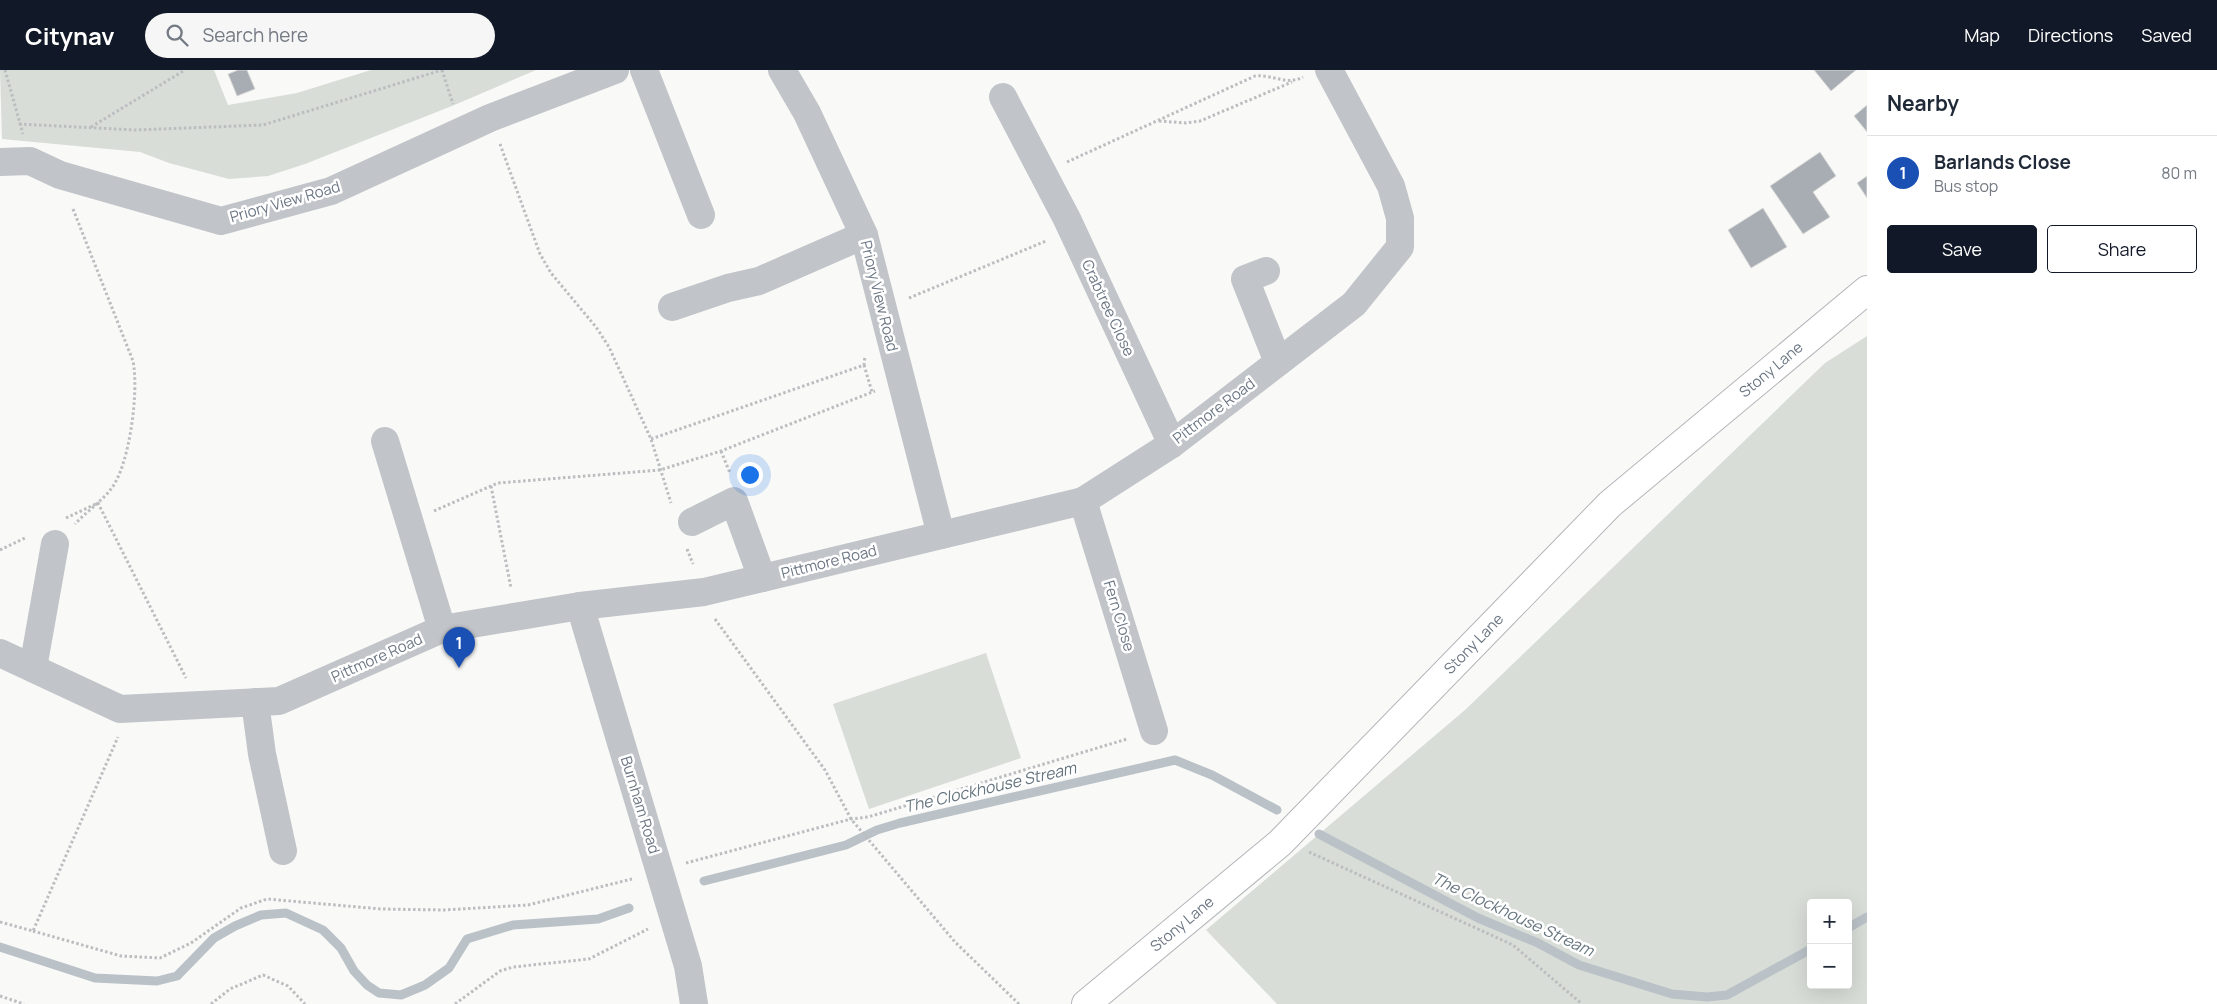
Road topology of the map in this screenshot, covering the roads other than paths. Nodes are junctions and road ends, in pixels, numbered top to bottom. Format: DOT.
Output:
graph roads {
  1 [pos="615,70"];
  2 [pos="644,70"];
  3 [pos="782,70"];
  4 [pos="1319,72"];
  5 [pos="1003,97"];
  6 [pos="0,162"];
  7 [pos="701,216"];
  8 [pos="864,235"];
  9 [pos="1266,271"];
  10 [pos="1867,290"];
  11 [pos="672,307"];
  12 [pos="1278,362"];
  13 [pos="385,441"];
  14 [pos="1172,444"];
  15 [pos="1083,501"];
  16 [pos="684,525"];
  17 [pos="941,535"];
  18 [pos="55,544"];
  19 [pos="762,578"];
  20 [pos="580,606"];
  21 [pos="442,629"];
  22 [pos="0,653"];
  23 [pos="33,668"];
  24 [pos="255,702"];
  25 [pos="1154,732"];
  26 [pos="283,851"];
  27 [pos="694,1004"];
  28 [pos="1086,1004"];
  1 -- 6 [label="street, Priory View Road"];
  2 -- 7 [label="street"];
  3 -- 8 [label="street, Priory View Road"];
  4 -- 12 [label="street, Pittmore Road"];
  5 -- 14 [label="street, Crabtree Close"];
  8 -- 11 [label="street"];
  8 -- 17 [label="street, Priory View Road"];
  9 -- 12 [label="street"];
  10 -- 28 [label="main road, Stony Lane"];
  12 -- 14 [label="street, Pittmore Road"];
  13 -- 21 [label="street"];
  14 -- 15 [label="street, Pittmore Road"];
  15 -- 17 [label="street, Pittmore Road"];
  15 -- 25 [label="street, Fern Close"];
  16 -- 19 [label="street"];
  17 -- 19 [label="street, Pittmore Road"];
  18 -- 23 [label="street"];
  19 -- 20 [label="street, Pittmore Road"];
  20 -- 21 [label="street, Pittmore Road"];
  20 -- 27 [label="street, Burnham Road"];
  21 -- 24 [label="street, Pittmore Road"];
  22 -- 23 [label="street, Pittmore Road"];
  23 -- 24 [label="street, Pittmore Road"];
  24 -- 26 [label="street"];
}
